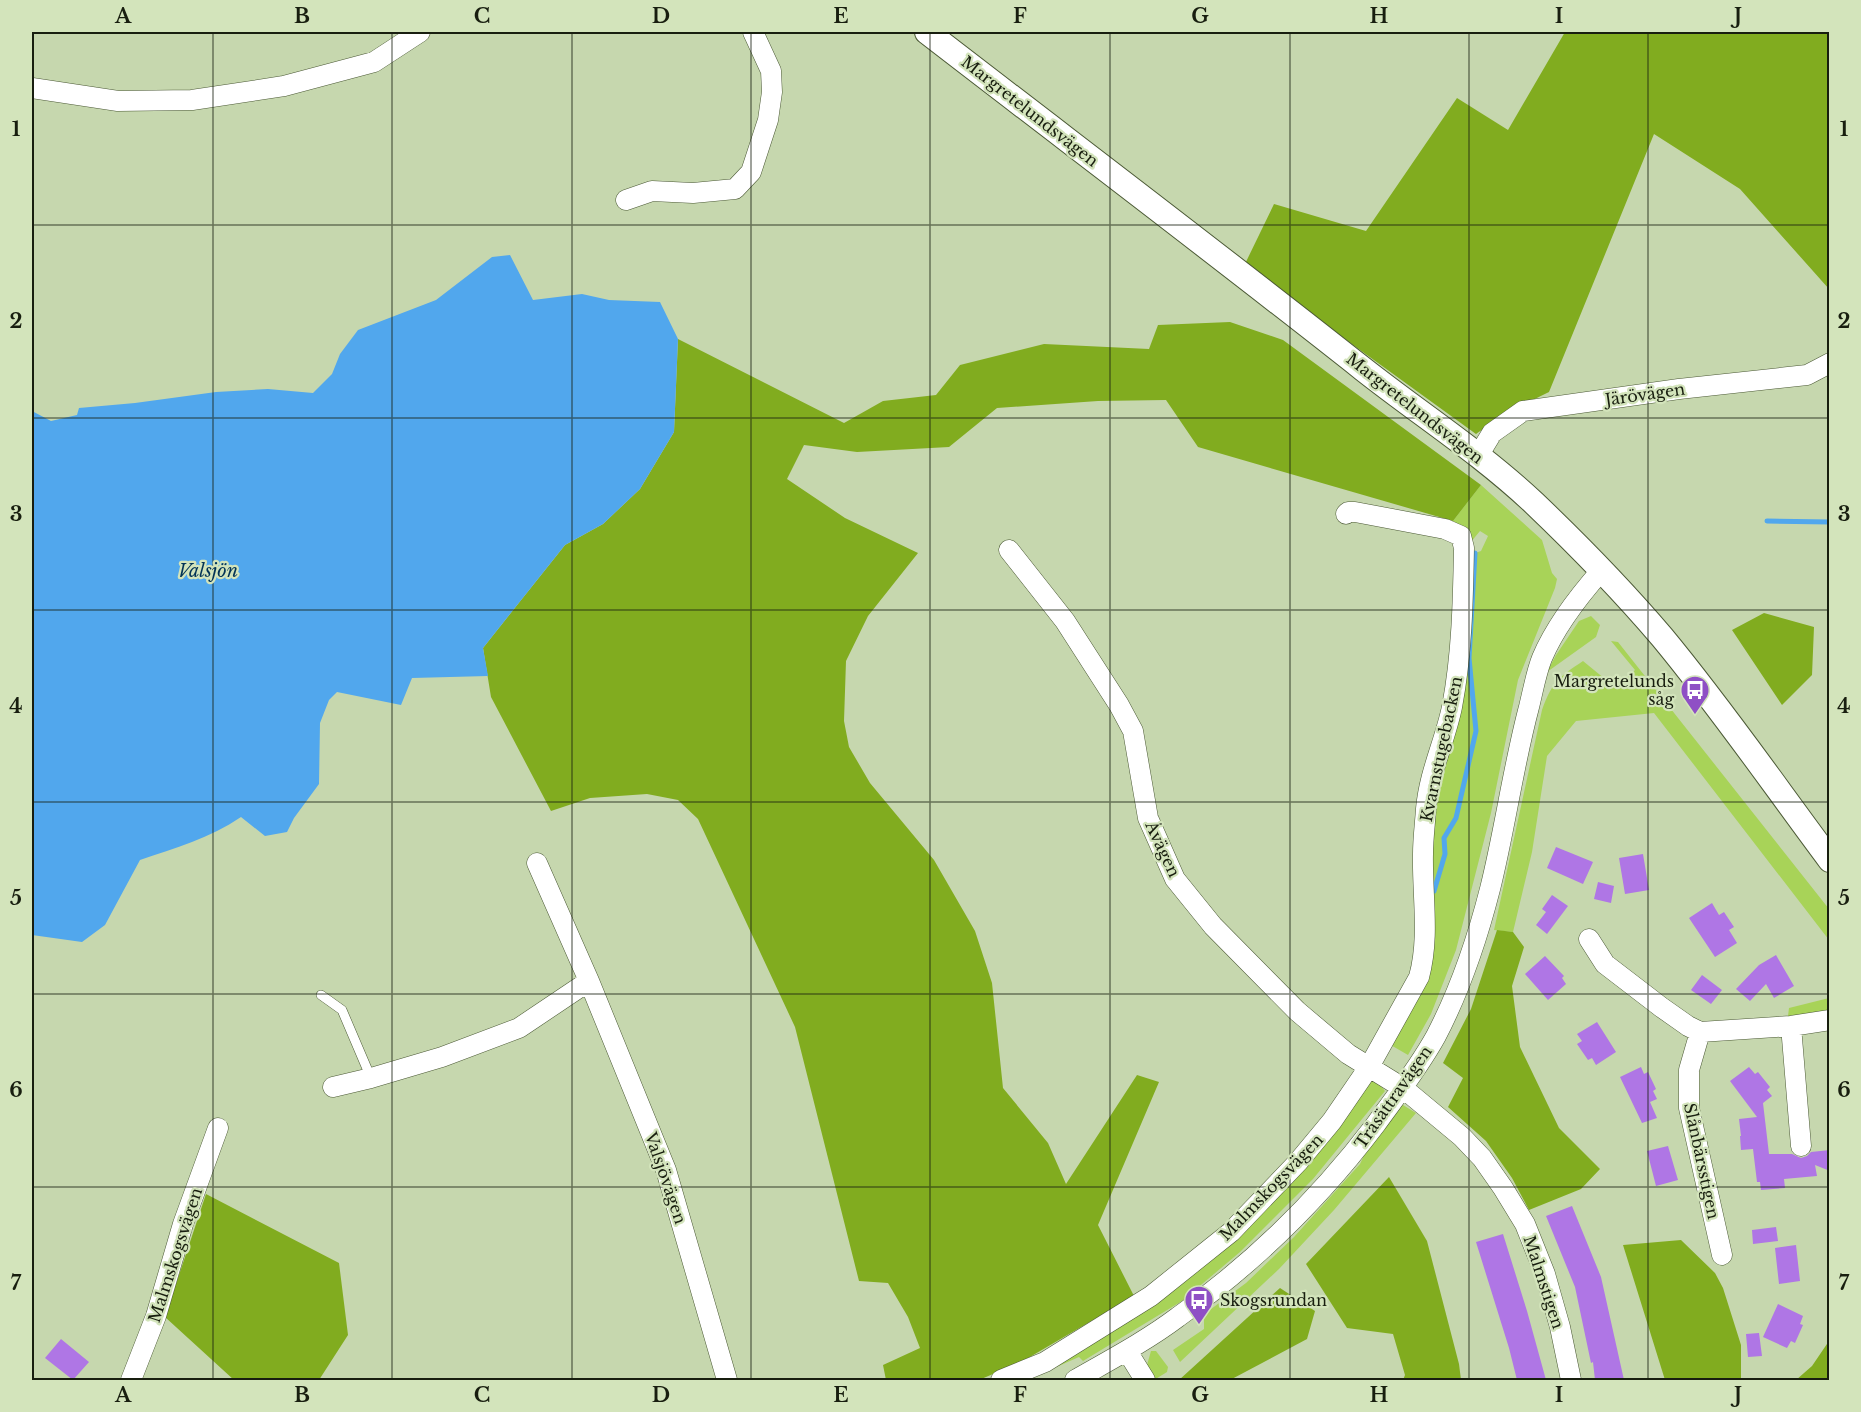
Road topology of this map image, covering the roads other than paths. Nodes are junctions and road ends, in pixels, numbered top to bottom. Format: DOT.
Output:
graph roads {
  1 [pos="420,32"];
  2 [pos="753,32"];
  3 [pos="927,32"];
  4 [pos="32,88"];
  5 [pos="626,200"];
  6 [pos="1830,363"];
  7 [pos="1478,456"];
  8 [pos="1346,514"];
  9 [pos="1009,550"];
  10 [pos="1602,571"];
  11 [pos="1830,860"];
  12 [pos="537,863"];
  13 [pos="1589,939"];
  14 [pos="589,981"];
  15 [pos="321,995"];
  16 [pos="1830,1020"];
  17 [pos="1791,1026"];
  18 [pos="1700,1032"];
  19 [pos="1369,1067"];
  20 [pos="371,1078"];
  21 [pos="333,1087"];
  22 [pos="1403,1088"];
  23 [pos="218,1128"];
  24 [pos="1801,1146"];
  25 [pos="1722,1255"];
  26 [pos="1127,1351"];
  27 [pos="130,1380"];
  28 [pos="728,1380"];
  29 [pos="1001,1380"];
  30 [pos="1075,1380"];
  31 [pos="1145,1380"];
  32 [pos="1571,1380"];
  1 -- 4 [label="street"];
  2 -- 5 [label="street"];
  3 -- 7 [label="street, Margretelundsvägen"];
  6 -- 7 [label="street, Järövägen"];
  7 -- 10 [label="street, Margretelundsvägen"];
  8 -- 19 [label="street, Kvarnstugebacken"];
  9 -- 19 [label="street, Åvägen"];
  10 -- 11 [label="street, Margretelundsvägen"];
  10 -- 22 [label="street, Tråsättravägen"];
  12 -- 14 [label="street, Valsjövägen"];
  13 -- 18 [label="street"];
  14 -- 20 [label="street"];
  14 -- 28 [label="street, Valsjövägen"];
  15 -- 20 [label="lane"];
  16 -- 17 [label="street"];
  17 -- 18 [label="street"];
  17 -- 24 [label="street"];
  18 -- 25 [label="street, Slånbärsstigen"];
  19 -- 22 [label="street, Åvägen"];
  19 -- 29 [label="street, Malmskogsvägen"];
  20 -- 21 [label="street"];
  22 -- 26 [label="street, Tråsättravägen"];
  22 -- 32 [label="street, Malmstigen"];
  23 -- 27 [label="street, Malmskogsvägen"];
  26 -- 30 [label="street, Tråsättravägen"];
  26 -- 31 [label="street"];
}
